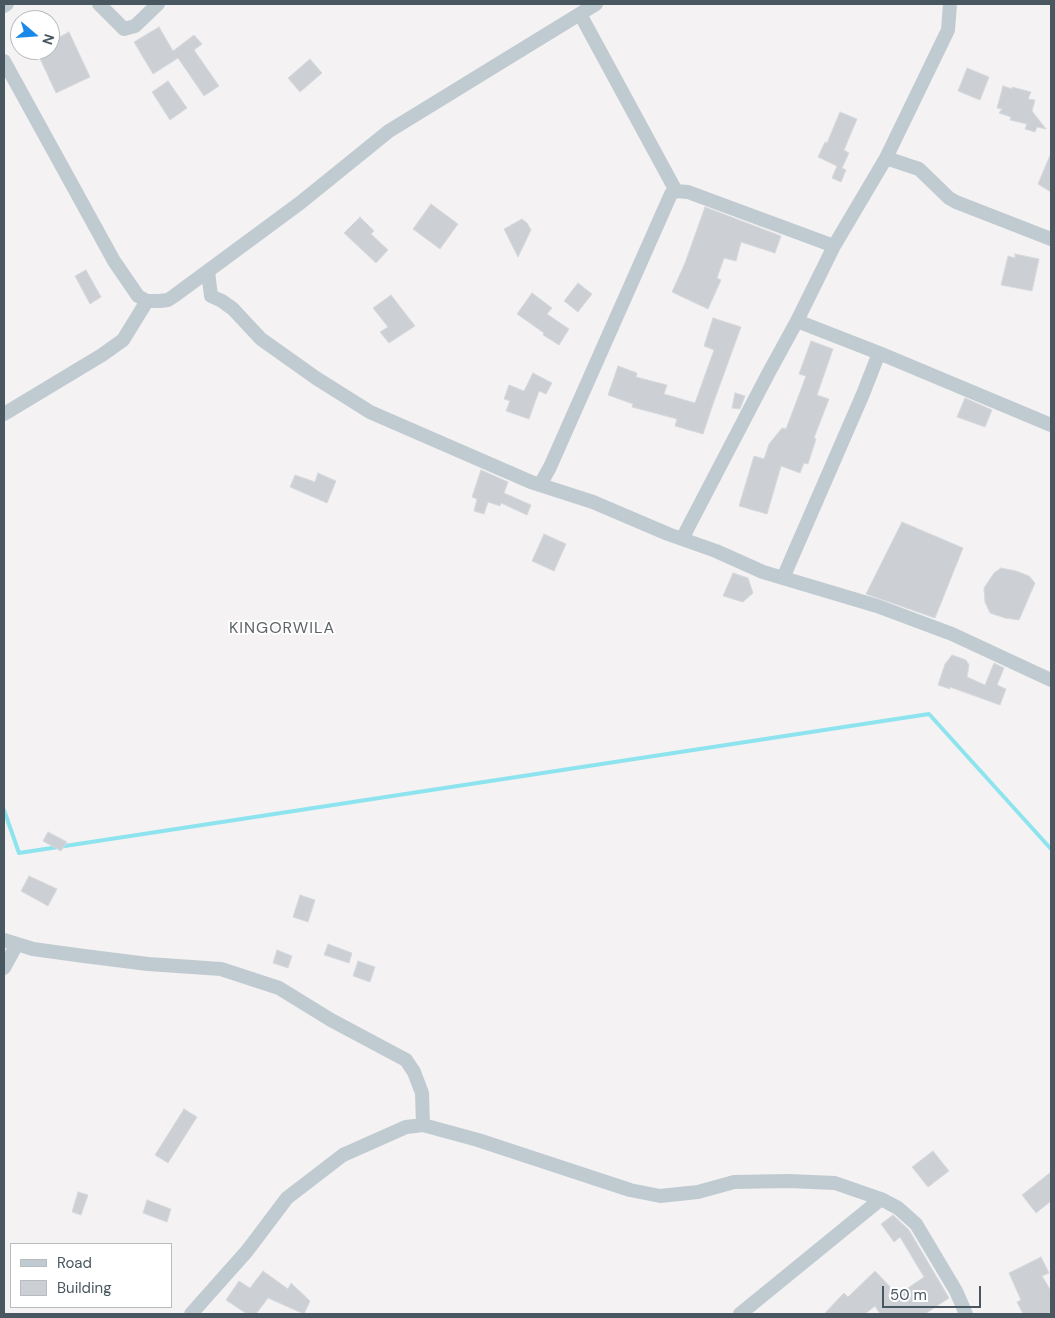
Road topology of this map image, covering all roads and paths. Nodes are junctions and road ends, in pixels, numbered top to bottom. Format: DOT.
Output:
graph roads {
  1 [pos="7,4"];
  2 [pos="99,4"];
  3 [pos="158,4"];
  4 [pos="596,4"];
  5 [pos="950,4"];
  6 [pos="4,6"];
  7 [pos="580,14"];
  8 [pos="4,61"];
  9 [pos="886,158"];
  10 [pos="676,191"];
  11 [pos="1051,239"];
  12 [pos="834,246"];
  13 [pos="208,271"];
  14 [pos="147,301"];
  15 [pos="797,322"];
  16 [pos="879,353"];
  17 [pos="4,414"];
  18 [pos="1051,425"];
  19 [pos="540,485"];
  20 [pos="682,539"];
  21 [pos="783,578"];
  22 [pos="1051,680"];
  23 [pos="10,942"];
  24 [pos="4,968"];
  25 [pos="423,1125"];
  26 [pos="881,1199"];
  27 [pos="191,1314"];
  28 [pos="740,1314"];
  29 [pos="966,1314"];
  1 -- 6 [label="street"];
  2 -- 3 [label="street"];
  4 -- 7 [label="street"];
  5 -- 9 [label="street"];
  7 -- 10 [label="street"];
  7 -- 13 [label="street"];
  8 -- 14 [label="street"];
  9 -- 11 [label="street"];
  9 -- 12 [label="street"];
  10 -- 12 [label="street"];
  10 -- 19 [label="street"];
  12 -- 15 [label="street"];
  13 -- 14 [label="street"];
  13 -- 19 [label="street"];
  14 -- 17 [label="street"];
  15 -- 16 [label="street"];
  15 -- 20 [label="street"];
  16 -- 18 [label="street"];
  16 -- 21 [label="street"];
  19 -- 20 [label="street"];
  20 -- 21 [label="street"];
  21 -- 22 [label="street"];
  23 -- 24 [label="street"];
  23 -- 25 [label="street"];
  25 -- 26 [label="street"];
  25 -- 27 [label="street"];
  26 -- 28 [label="street"];
  26 -- 29 [label="street"];
}
